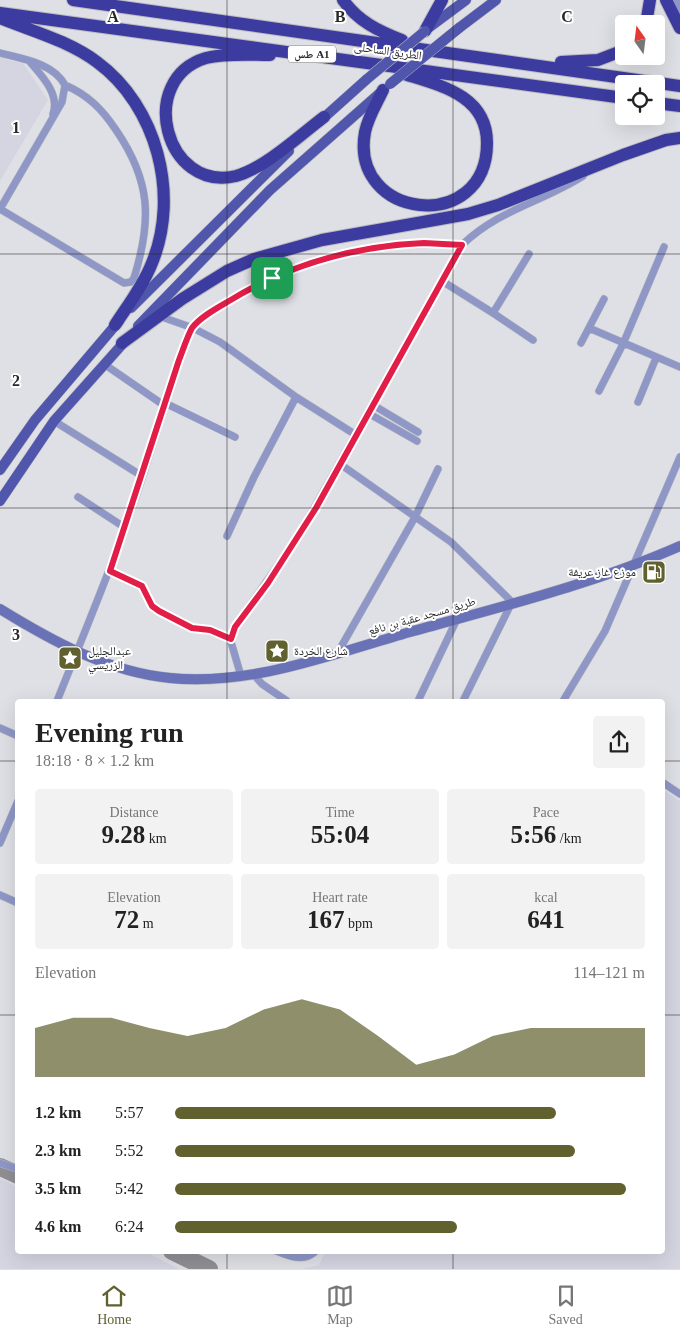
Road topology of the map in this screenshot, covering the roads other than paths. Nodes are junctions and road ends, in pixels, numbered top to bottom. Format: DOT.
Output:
graph roads {
  1 [pos="73,0"];
  2 [pos="343,0"];
  3 [pos="442,0"];
  4 [pos="466,0"];
  5 [pos="496,0"];
  6 [pos="650,0"];
  7 [pos="666,0"];
  8 [pos="676,0"];
  9 [pos="0,13"];
  10 [pos="680,13"];
  11 [pos="648,15"];
  12 [pos="0,18"];
  13 [pos="680,28"];
  14 [pos="425,31"];
  15 [pos="426,48"];
  16 [pos="0,53"];
  17 [pos="615,53"];
  18 [pos="317,55"];
  19 [pos="30,61"];
  20 [pos="516,62"];
  21 [pos="367,63"];
  22 [pos="66,85"];
  23 [pos="680,86"];
  24 [pos="387,87"];
  25 [pos="615,97"];
  26 [pos="665,104"];
  27 [pos="680,106"];
  28 [pos="324,117"];
  29 [pos="51,121"];
  30 [pos="680,138"];
  31 [pos="601,165"];
  32 [pos="0,209"];
  33 [pos="462,245"];
  34 [pos="664,247"];
  35 [pos="529,254"];
  36 [pos="442,281"];
  37 [pos="604,299"];
  38 [pos="493,313"];
  39 [pos="158,316"];
  40 [pos="115,325"];
  41 [pos="193,328"];
  42 [pos="589,328"];
  43 [pos="534,340"];
  44 [pos="122,343"];
  45 [pos="581,343"];
  46 [pos="623,344"];
  47 [pos="656,358"];
  48 [pos="104,364"];
  49 [pos="680,367"];
  50 [pos="599,391"];
  51 [pos="296,397"];
  52 [pos="638,402"];
  53 [pos="165,404"];
  54 [pos="373,405"];
  55 [pos="368,413"];
  56 [pos="54,421"];
  57 [pos="418,432"];
  58 [pos="356,435"];
  59 [pos="235,437"];
  60 [pos="417,441"];
  61 [pos="680,456"];
  62 [pos="340,464"];
  63 [pos="438,469"];
  64 [pos="0,470"];
  65 [pos="142,476"];
  66 [pos="78,497"];
  67 [pos="0,501"];
  68 [pos="415,517"];
  69 [pos="124,527"];
  70 [pos="227,536"];
  71 [pos="680,546"];
  72 [pos="632,565"];
  73 [pos="110,571"];
  74 [pos="512,602"];
  75 [pos="0,609"];
  76 [pos="456,619"];
  77 [pos="231,639"];
  78 [pos="77,652"];
  79 [pos="337,654"];
  80 [pos="254,675"];
  81 [pos="241,676"];
  82 [pos="58,699"];
  83 [pos="284,699"];
  84 [pos="419,699"];
  85 [pos="464,699"];
  86 [pos="564,699"];
  87 [pos="0,728"];
  88 [pos="15,735"];
  89 [pos="665,784"];
  90 [pos="680,794"];
  91 [pos="15,808"];
  92 [pos="0,843"];
  93 [pos="0,895"];
  94 [pos="15,901"];
  95 [pos="0,1163"];
  96 [pos="15,1167"];
  97 [pos="285,1254"];
  98 [pos="313,1254"];
  1 -- 15 [label="highway, الطريق الساحلى / طس A1"];
  2 -- 15 [label="highway"];
  3 -- 14 [label="highway"];
  4 -- 14 [label="main road"];
  5 -- 24 [label="main road, bridge"];
  6 -- 11 [label="highway"];
  7 -- 13 [label="highway"];
  8 -- 10 [label="street"];
  9 -- 18 [label="highway, الطريق الساحلى / طس A1"];
  12 -- 40 [label="highway"];
  14 -- 28 [label="main road, bridge"];
  15 -- 20 [label="highway, الطريق الساحلى / طس A1"];
  16 -- 19 [label="street"];
  17 -- 20 [label="highway"];
  18 -- 21 [label="highway, الطريق الساحلى / طس A1"];
  18 -- 28 [label="highway"];
  19 -- 22 [label="street"];
  19 -- 29 [label="street"];
  20 -- 23 [label="highway, الطريق الساحلى / طس A1"];
  21 -- 24 [label="highway"];
  21 -- 25 [label="highway, الطريق الساحلى / طس A1"];
  22 -- 29 [label="street"];
  22 -- 32 [label="street"];
  24 -- 44 [label="main road"];
  26 -- 27 [label="highway"];
  28 -- 40 [label="main road"];
  29 -- 32 [label="street"];
  30 -- 31 [label="highway"];
  31 -- 33 [label="street"];
  31 -- 39 [label="highway"];
  33 -- 36 [label="street"];
  33 -- 41 [label="street"];
  34 -- 46 [label="street"];
  35 -- 38 [label="street"];
  36 -- 38 [label="street"];
  36 -- 54 [label="street"];
  37 -- 42 [label="street"];
  38 -- 43 [label="street"];
  39 -- 41 [label="street"];
  39 -- 44 [label="highway"];
  40 -- 64 [label="main road"];
  41 -- 51 [label="street"];
  41 -- 53 [label="street"];
  42 -- 45 [label="street"];
  42 -- 46 [label="street"];
  44 -- 48 [label="main road"];
  46 -- 47 [label="street"];
  46 -- 50 [label="street"];
  47 -- 49 [label="street"];
  47 -- 52 [label="street"];
  48 -- 53 [label="street"];
  48 -- 56 [label="main road"];
  51 -- 58 [label="street"];
  51 -- 70 [label="street"];
  53 -- 59 [label="street"];
  53 -- 65 [label="street"];
  54 -- 55 [label="street"];
  54 -- 57 [label="street"];
  55 -- 58 [label="street"];
  55 -- 60 [label="street"];
  56 -- 65 [label="street"];
  56 -- 67 [label="main road"];
  58 -- 62 [label="street"];
  61 -- 72 [label="street"];
  62 -- 68 [label="street"];
  62 -- 77 [label="street"];
  63 -- 68 [label="street"];
  65 -- 69 [label="street"];
  66 -- 69 [label="street"];
  68 -- 74 [label="street"];
  68 -- 79 [label="street"];
  69 -- 73 [label="street"];
  71 -- 72 [label="street, طريق مسجد عقبة بن نافع"];
  72 -- 74 [label="street, طريق مسجد عقبة بن نافع"];
  72 -- 86 [label="street"];
  73 -- 77 [label="street"];
  73 -- 78 [label="street"];
  74 -- 76 [label="street, طريق مسجد عقبة بن نافع"];
  74 -- 85 [label="street"];
  75 -- 78 [label="street, طريق مسجد عقبة بن نافع"];
  76 -- 79 [label="street, طريق مسجد عقبة بن نافع"];
  76 -- 84 [label="street"];
  77 -- 81 [label="street"];
  78 -- 81 [label="street, طريق مسجد عقبة بن نافع"];
  78 -- 82 [label="street"];
  79 -- 80 [label="street, طريق مسجد عقبة بن نافع"];
  80 -- 81 [label="street, طريق مسجد عقبة بن نافع"];
  80 -- 83 [label="street"];
  87 -- 88 [label="street"];
  89 -- 90 [label="street"];
  91 -- 92 [label="street"];
  93 -- 94 [label="street"];
  95 -- 96 [label="street"];
  97 -- 98 [label="street"];
}
